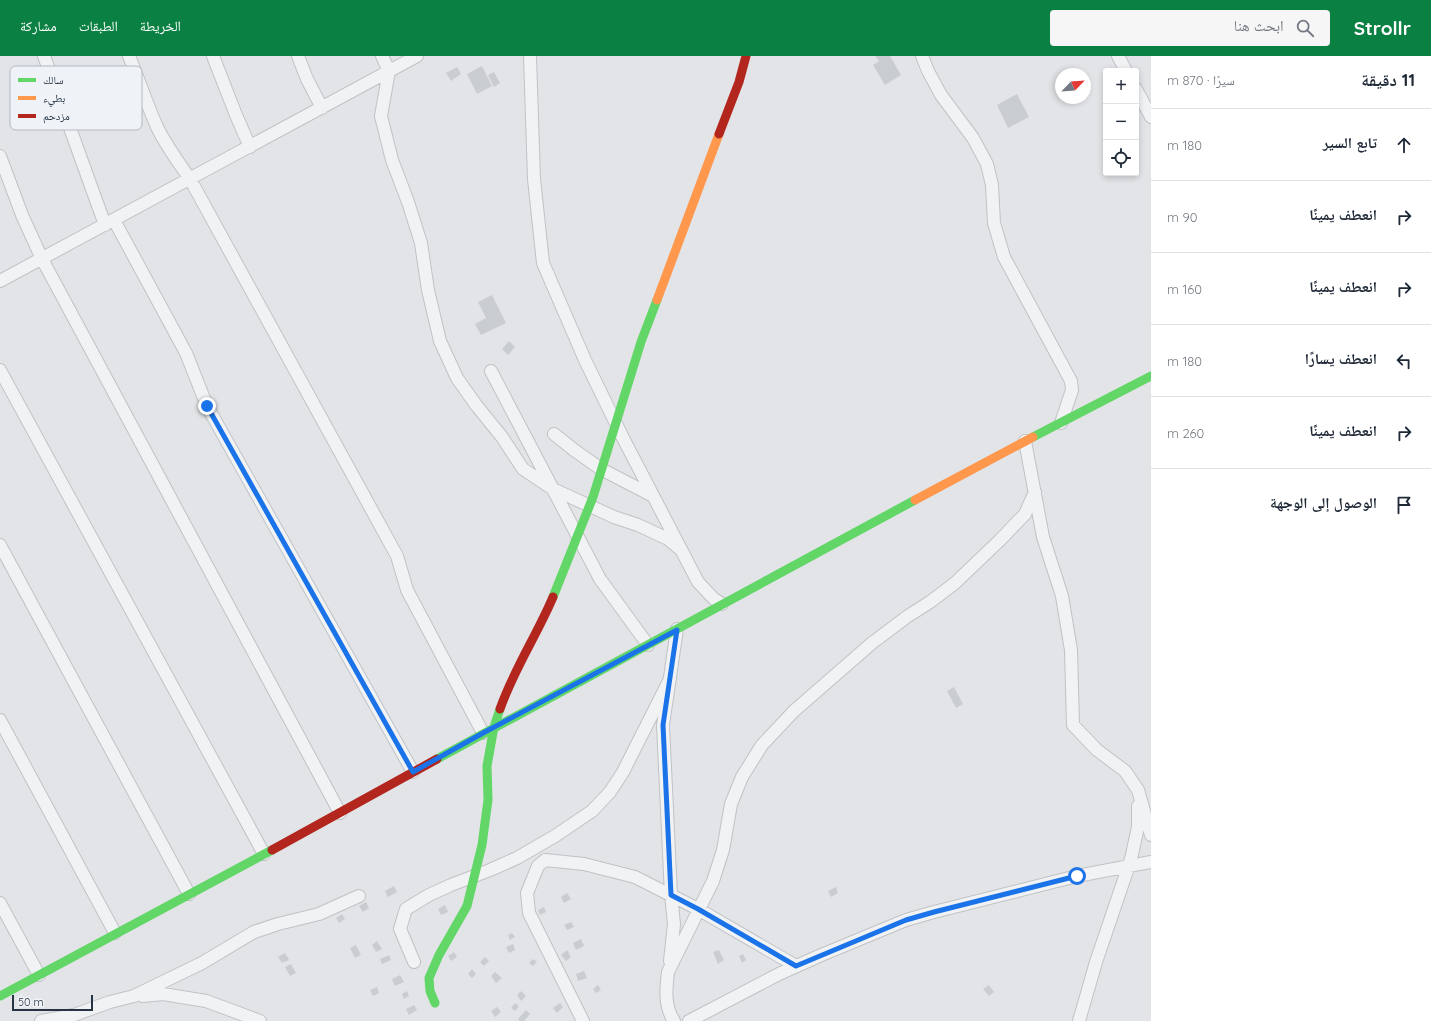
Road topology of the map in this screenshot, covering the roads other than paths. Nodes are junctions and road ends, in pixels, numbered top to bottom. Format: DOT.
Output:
graph roads {
  1 [pos="44,56"];
  2 [pos="130,56"];
  3 [pos="212,56"];
  4 [pos="298,56"];
  5 [pos="382,56"];
  6 [pos="418,56"];
  7 [pos="530,56"];
  8 [pos="746,56"];
  9 [pos="922,56"];
  10 [pos="1118,56"];
  11 [pos="48,66"];
  12 [pos="134,66"];
  13 [pos="1124,68"];
  14 [pos="389,71"];
  15 [pos="142,90"];
  16 [pos="1139,95"];
  17 [pos="322,108"];
  18 [pos="1151,117"];
  19 [pos="73,130"];
  20 [pos="250,147"];
  21 [pos="0,156"];
  22 [pos="190,179"];
  23 [pos="109,222"];
  24 [pos="42,259"];
  25 [pos="0,281"];
  26 [pos="0,370"];
  27 [pos="491,371"];
  28 [pos="1151,376"];
  29 [pos="616,422"];
  30 [pos="1061,423"];
  31 [pos="554,434"];
  32 [pos="1025,441"];
  33 [pos="601,469"];
  34 [pos="553,489"];
  35 [pos="1035,492"];
  36 [pos="653,496"];
  37 [pos="589,506"];
  38 [pos="578,536"];
  39 [pos="0,545"];
  40 [pos="681,550"];
  41 [pos="722,604"];
  42 [pos="677,630"];
  43 [pos="648,645"];
  44 [pos="670,679"];
  45 [pos="0,720"];
  46 [pos="489,730"];
  47 [pos="413,772"];
  48 [pos="1138,790"];
  49 [pos="340,813"];
  50 [pos="1151,835"];
  51 [pos="264,854"];
  52 [pos="1151,862"];
  53 [pos="1128,867"];
  54 [pos="475,876"];
  55 [pos="189,894"];
  56 [pos="671,895"];
  57 [pos="359,896"];
  58 [pos="0,903"];
  59 [pos="698,909"];
  60 [pos="115,933"];
  61 [pos="414,962"];
  62 [pos="796,966"];
  63 [pos="668,972"];
  64 [pos="39,975"];
  65 [pos="0,996"];
  66 [pos="134,996"];
  67 [pos="435,1003"];
  68 [pos="57,1018"];
  69 [pos="257,1020"];
  70 [pos="41,1021"];
  71 [pos="74,1021"];
  72 [pos="583,1021"];
  73 [pos="674,1021"];
  74 [pos="689,1021"];
  75 [pos="1079,1021"];
  1 -- 11 [label="street"];
  2 -- 12 [label="street"];
  3 -- 20 [label="street"];
  4 -- 17 [label="street"];
  5 -- 14 [label="street"];
  6 -- 14 [label="street"];
  7 -- 29 [label="street"];
  8 -- 29 [label="street"];
  9 -- 30 [label="street"];
  10 -- 13 [label="street"];
  14 -- 17 [label="street"];
  14 -- 34 [label="street"];
  15 -- 22 [label="street"];
  16 -- 18 [label="street"];
  17 -- 20 [label="street"];
  19 -- 23 [label="street"];
  20 -- 22 [label="street"];
  21 -- 24 [label="street"];
  22 -- 23 [label="street"];
  22 -- 46 [label="street"];
  23 -- 24 [label="street"];
  23 -- 47 [label="street"];
  24 -- 25 [label="street"];
  24 -- 49 [label="street"];
  26 -- 51 [label="street"];
  27 -- 34 [label="street"];
  28 -- 30 [label="street"];
  29 -- 33 [label="street"];
  29 -- 36 [label="street"];
  30 -- 32 [label="street"];
  31 -- 33 [label="street"];
  32 -- 35 [label="street"];
  32 -- 41 [label="street"];
  33 -- 36 [label="street"];
  33 -- 37 [label="street"];
  34 -- 37 [label="street"];
  34 -- 38 [label="street"];
  35 -- 48 [label="street"];
  35 -- 59 [label="street"];
  36 -- 40 [label="street"];
  37 -- 38 [label="street"];
  37 -- 40 [label="street"];
  38 -- 43 [label="street"];
  38 -- 46 [label="street"];
  39 -- 55 [label="street"];
  40 -- 41 [label="street"];
  41 -- 42 [label="street"];
  42 -- 43 [label="street"];
  42 -- 44 [label="street"];
  43 -- 46 [label="street"];
  44 -- 54 [label="street"];
  44 -- 56 [label="street"];
  45 -- 60 [label="street"];
  46 -- 47 [label="street"];
  46 -- 54 [label="street"];
  47 -- 49 [label="street"];
  48 -- 50 [label="street"];
  48 -- 53 [label="street"];
  49 -- 51 [label="street"];
  51 -- 55 [label="street"];
  52 -- 53 [label="street"];
  53 -- 62 [label="street"];
  53 -- 75 [label="street"];
  54 -- 61 [label="street"];
  54 -- 67 [label="street"];
  55 -- 60 [label="street"];
  56 -- 59 [label="street"];
  56 -- 63 [label="street"];
  56 -- 72 [label="street"];
  57 -- 66 [label="street"];
  58 -- 64 [label="street"];
  59 -- 62 [label="street"];
  59 -- 63 [label="street"];
  60 -- 64 [label="street"];
  62 -- 74 [label="street"];
  63 -- 73 [label="street"];
  64 -- 65 [label="street"];
  66 -- 68 [label="street"];
  66 -- 69 [label="street"];
  68 -- 70 [label="street"];
  68 -- 71 [label="street"];
}
